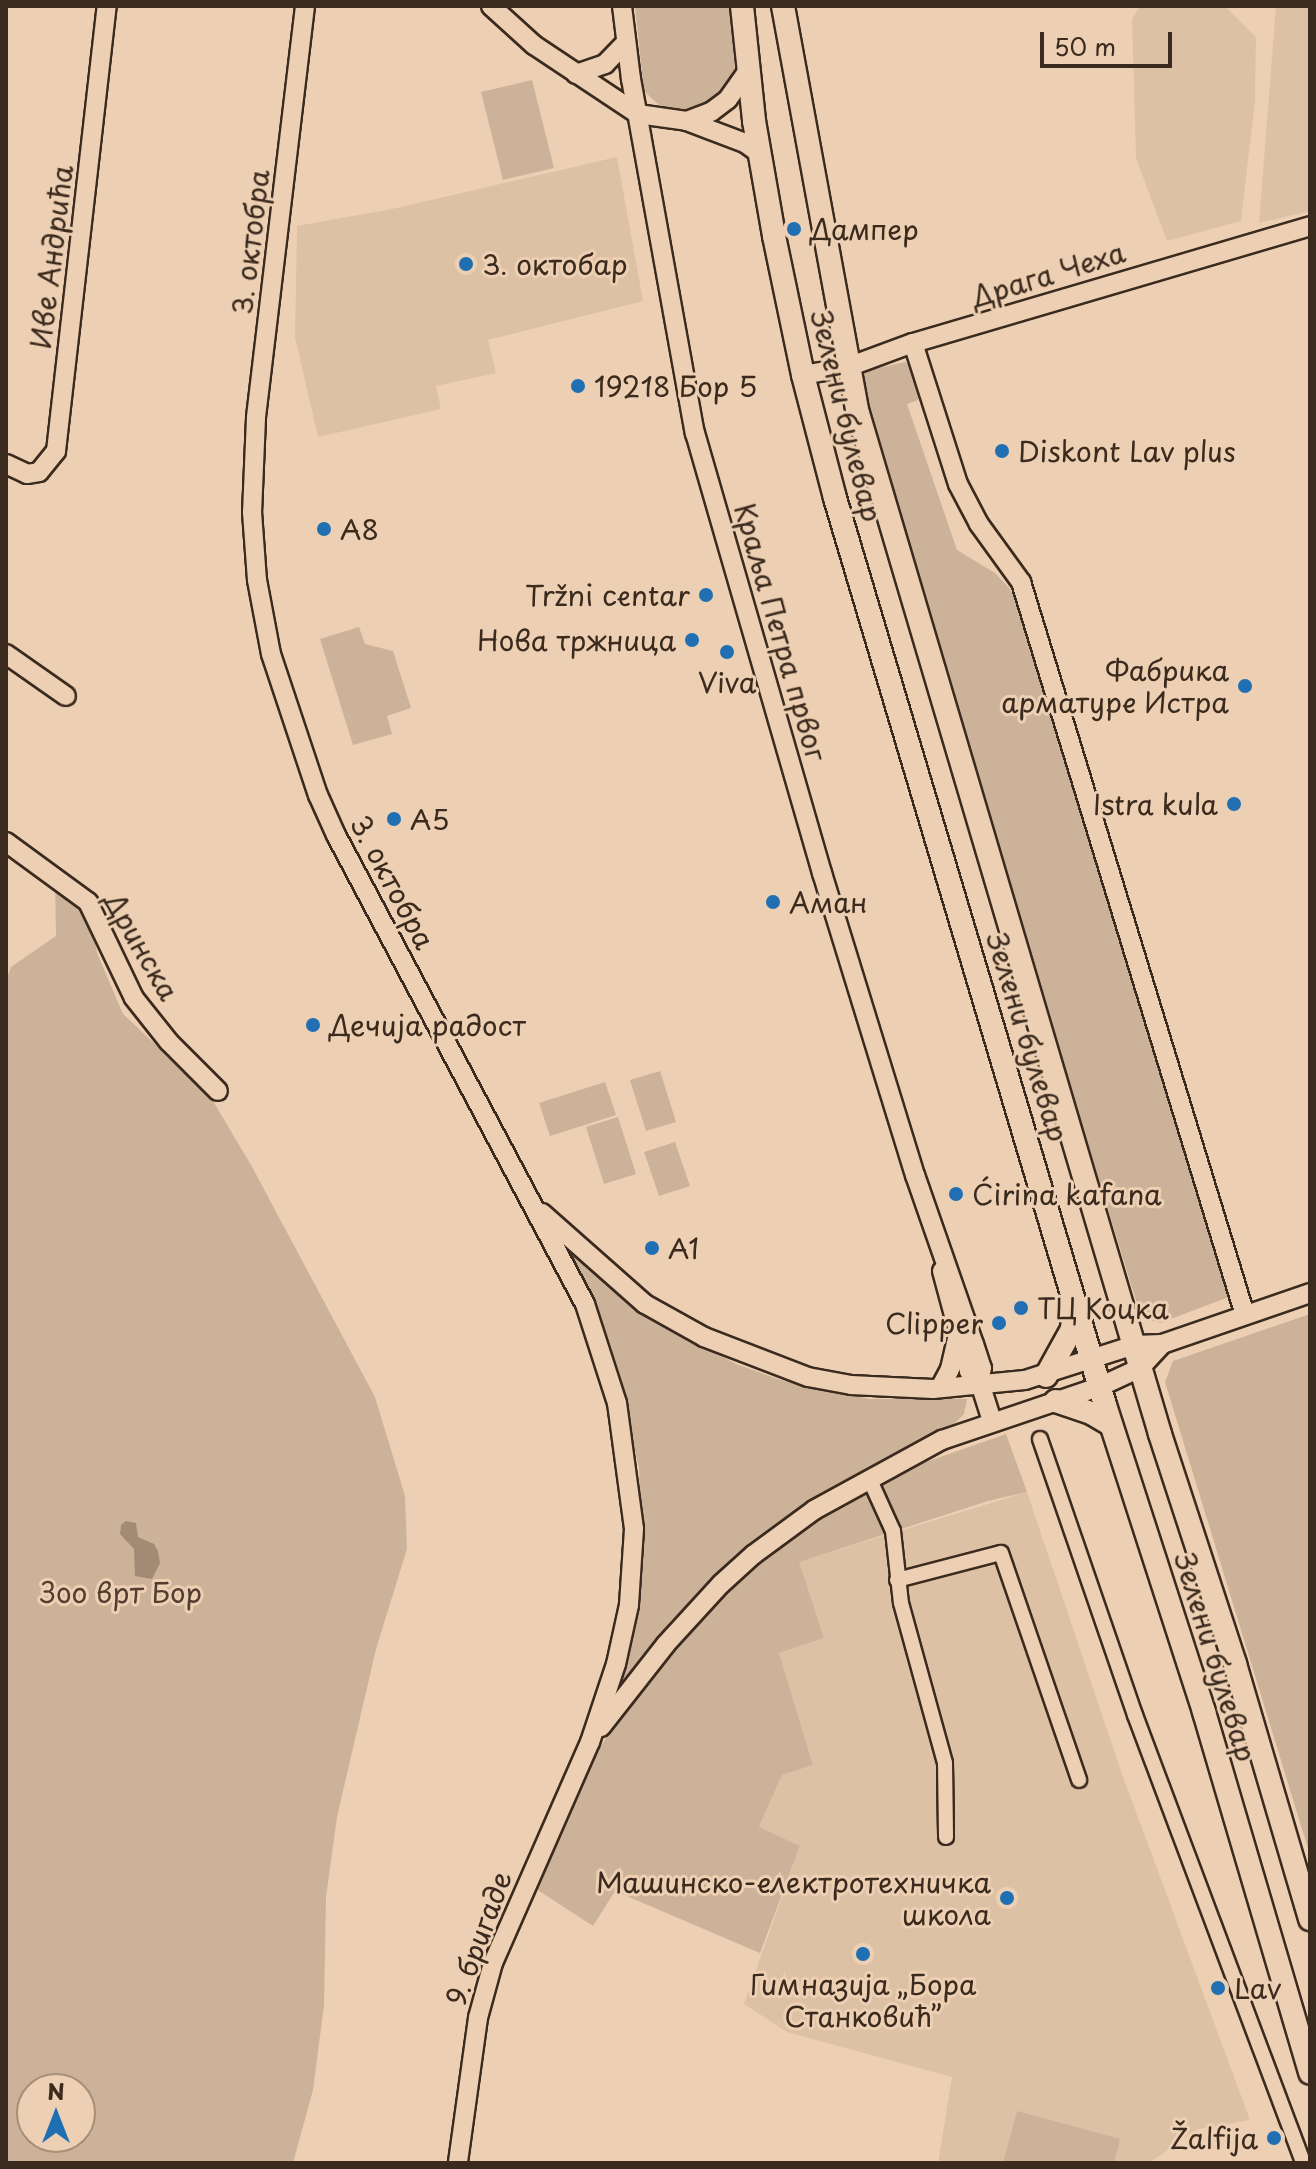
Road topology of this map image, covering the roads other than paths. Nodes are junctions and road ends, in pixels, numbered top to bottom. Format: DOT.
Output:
graph roads {
  1 [pos="107,6"];
  2 [pos="305,6"];
  3 [pos="491,6"];
  4 [pos="622,6"];
  5 [pos="742,6"];
  6 [pos="783,6"];
  7 [pos="626,42"];
  8 [pos="748,70"];
  9 [pos="576,74"];
  10 [pos="638,114"];
  11 [pos="687,121"];
  12 [pos="759,153"];
  13 [pos="1310,226"];
  14 [pos="913,343"];
  15 [pos="848,367"];
  16 [pos="803,375"];
  17 [pos="6,464"];
  18 [pos="6,654"];
  19 [pos="66,696"];
  20 [pos="6,842"];
  21 [pos="218,1091"];
  22 [pos="534,1205"];
  23 [pos="943,1260"];
  24 [pos="1310,1293"];
  25 [pos="1075,1301"];
  26 [pos="1245,1315"];
  27 [pos="958,1335"];
  28 [pos="1162,1344"];
  29 [pos="1135,1345"];
  30 [pos="1091,1359"];
  31 [pos="1140,1368"];
  32 [pos="1046,1376"];
  33 [pos="980,1383"];
  34 [pos="1099,1387"];
  35 [pos="940,1388"];
  36 [pos="1056,1401"];
  37 [pos="992,1421"];
  38 [pos="1111,1425"];
  39 [pos="1040,1439"];
  40 [pos="869,1478"];
  41 [pos="897,1580"];
  42 [pos="590,1742"];
  43 [pos="1079,1780"];
  44 [pos="946,1837"];
  45 [pos="1310,1919"];
  46 [pos="1310,2073"];
  47 [pos="458,2163"];
  48 [pos="1303,2163"];
  1 -- 17 [label="street, Иве Андрића"];
  2 -- 22 [label="street, 3. октобра"];
  3 -- 9 [label="street"];
  4 -- 7 [label="street, Краља Петра првог"];
  5 -- 8 [label="street, Зелени булевар"];
  6 -- 15 [label="street, Зелени булевар"];
  7 -- 9 [label="street"];
  7 -- 10 [label="street, Краља Петра првог"];
  8 -- 11 [label="street"];
  8 -- 12 [label="street, Зелени булевар"];
  9 -- 10 [label="street"];
  10 -- 11 [label="street"];
  10 -- 23 [label="street, Краља Петра првог"];
  11 -- 12 [label="street"];
  12 -- 16 [label="street, Зелени булевар"];
  13 -- 14 [label="street, Драга Чеха"];
  14 -- 15 [label="street, Драга Чеха"];
  14 -- 26 [label="street"];
  15 -- 16 [label="street, Драга Чеха"];
  15 -- 29 [label="street, Зелени булевар"];
  16 -- 25 [label="street, Зелени булевар"];
  18 -- 19 [label="street"];
  20 -- 21 [label="street, Дринска"];
  22 -- 35 [label="street"];
  22 -- 42 [label="street, 3. октобра"];
  23 -- 27 [label="street, Краља Петра првог"];
  23 -- 33 [label="street, Краља Петра првог"];
  24 -- 26 [label="street"];
  25 -- 30 [label="street, Зелени булевар"];
  25 -- 32 [label="street"];
  26 -- 28 [label="street"];
  27 -- 33 [label="street, Краља Петра првог"];
  27 -- 35 [label="street"];
  28 -- 29 [label="street"];
  28 -- 31 [label="street"];
  29 -- 30 [label="street"];
  29 -- 31 [label="street, Зелени булевар"];
  30 -- 32 [label="street"];
  30 -- 34 [label="street, Зелени булевар"];
  31 -- 34 [label="street"];
  31 -- 45 [label="street, Зелени булевар"];
  32 -- 33 [label="street"];
  33 -- 35 [label="street"];
  33 -- 37 [label="street, Краља Петра првог"];
  34 -- 36 [label="street"];
  34 -- 38 [label="street, Зелени булевар"];
  36 -- 37 [label="street"];
  36 -- 38 [label="street"];
  37 -- 40 [label="street"];
  38 -- 46 [label="street, Зелени булевар"];
  39 -- 48 [label="street"];
  40 -- 41 [label="street"];
  40 -- 42 [label="street"];
  41 -- 43 [label="street"];
  41 -- 44 [label="street"];
  42 -- 47 [label="street, 9. бригаде"];
}
